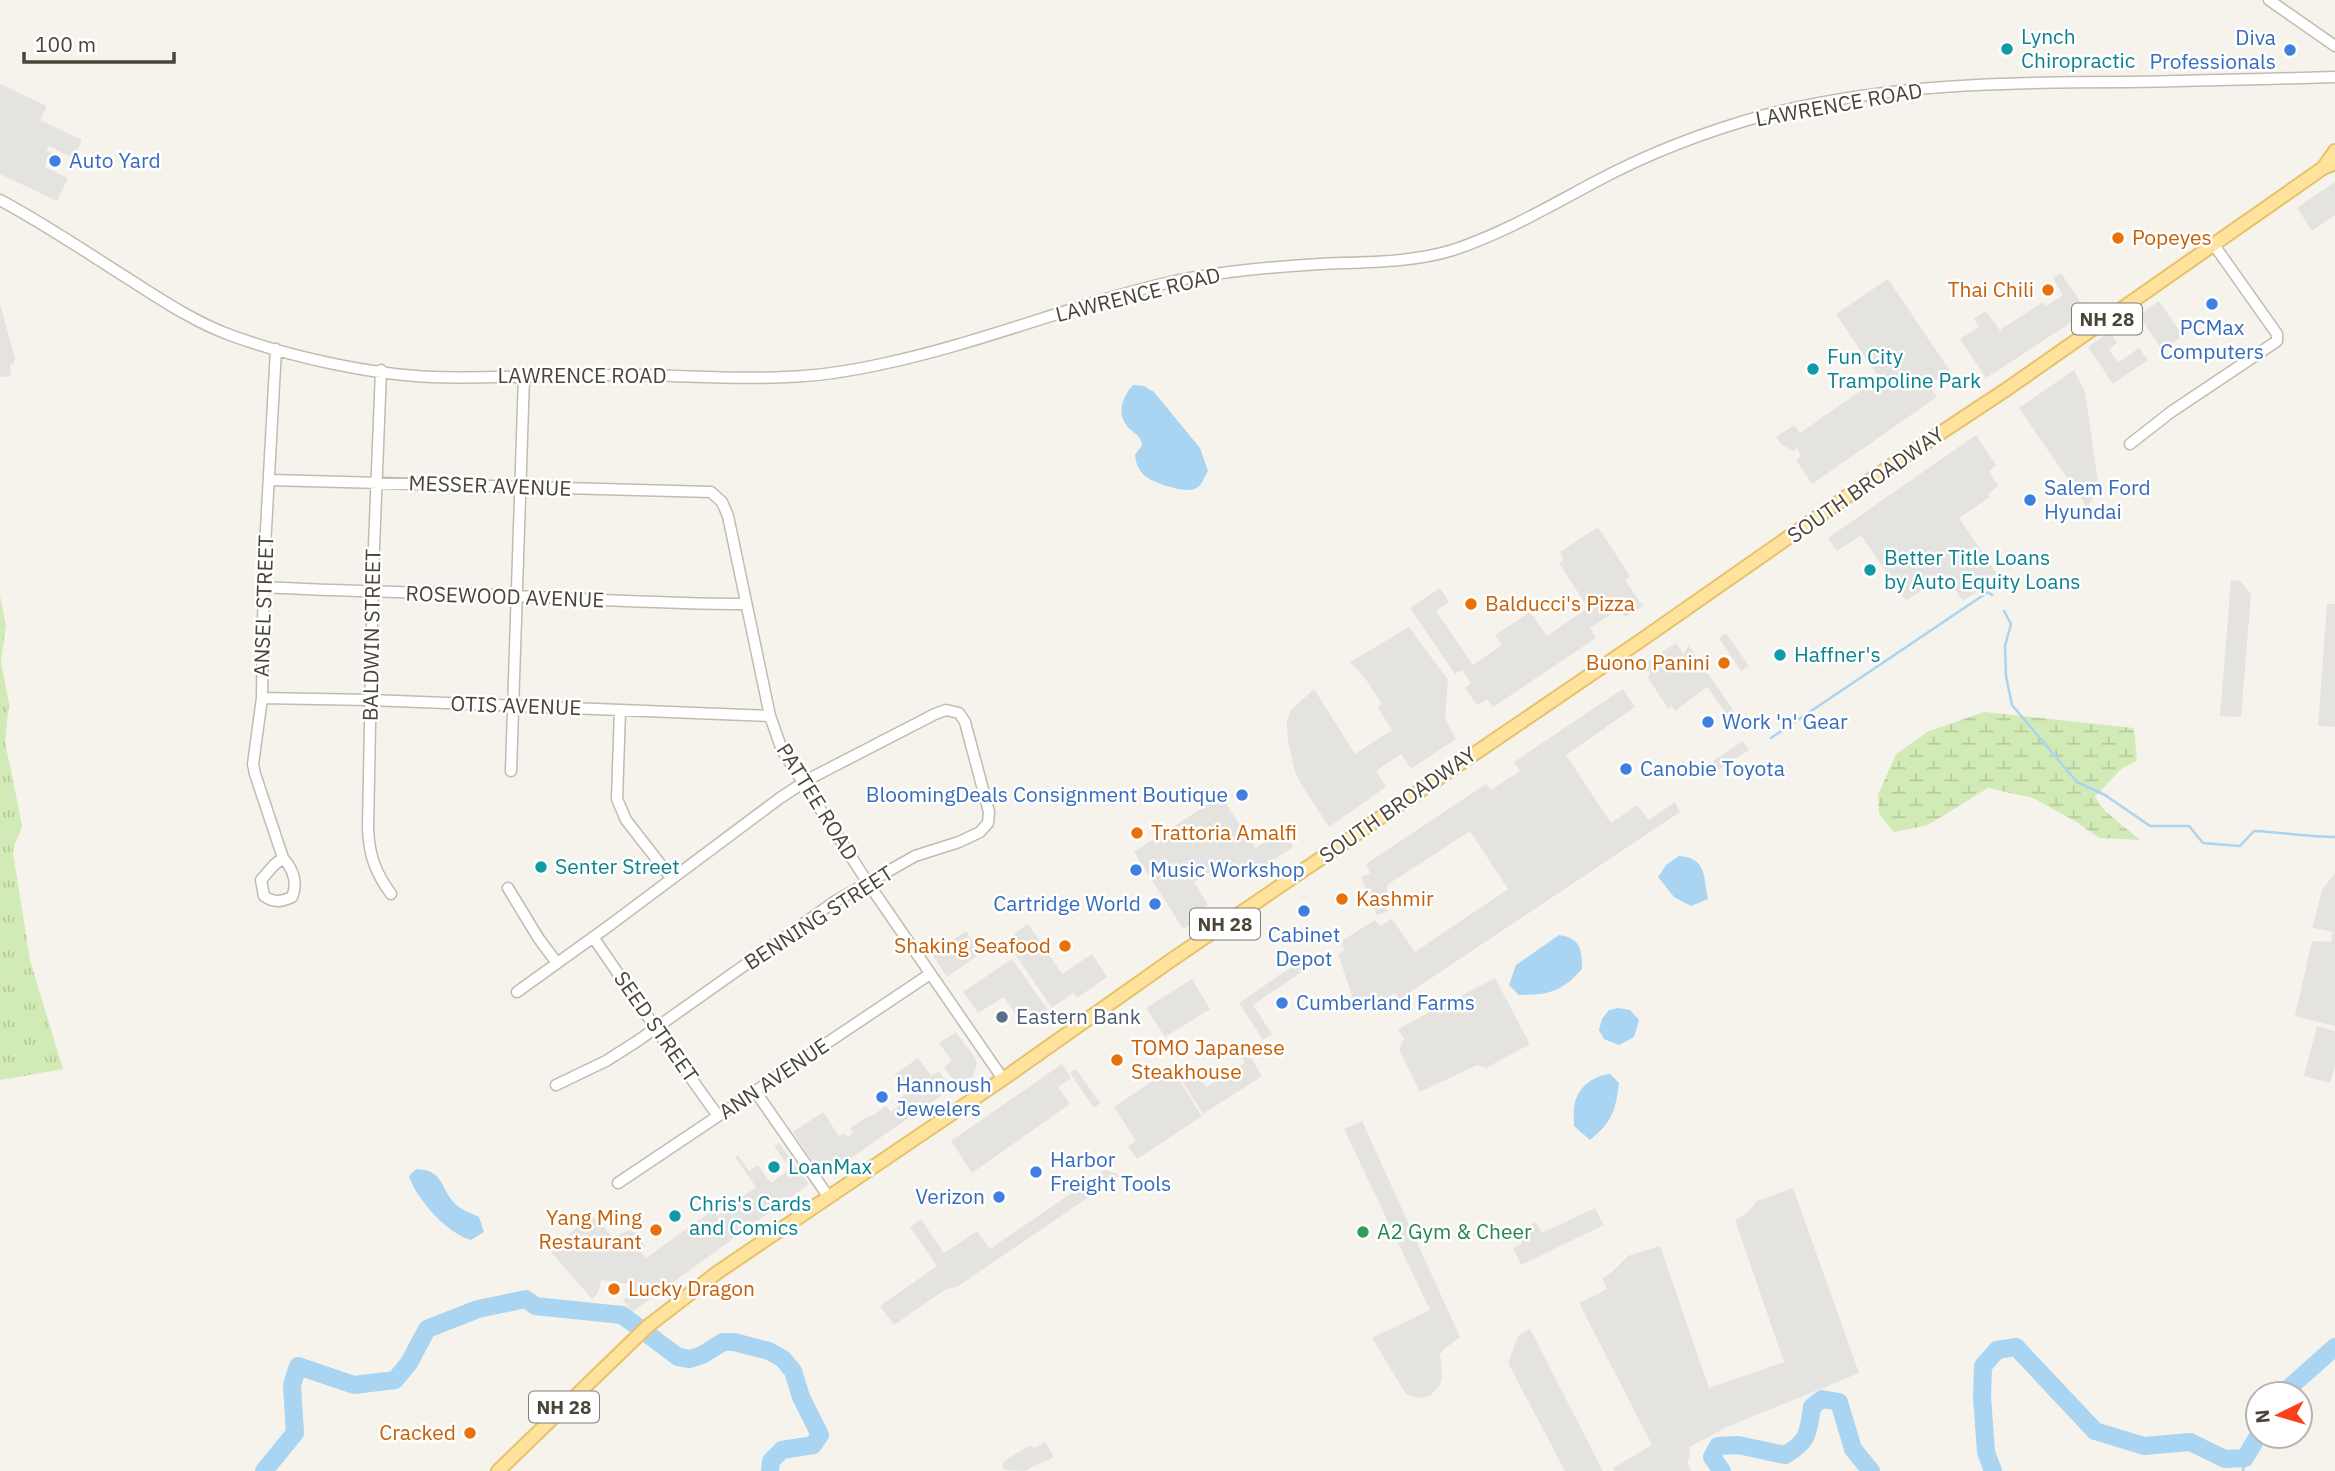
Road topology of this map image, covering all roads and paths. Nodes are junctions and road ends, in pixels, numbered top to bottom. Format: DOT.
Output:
graph roads {
  1 [pos="2269,0"];
  2 [pos="2335,46"];
  3 [pos="2335,77"];
  4 [pos="2335,151"];
  5 [pos="2329,166"];
  6 [pos="0,200"];
  7 [pos="2214,245"];
  8 [pos="276,349"];
  9 [pos="381,370"];
  10 [pos="524,376"];
  11 [pos="2130,444"];
  12 [pos="270,480"];
  13 [pos="377,482"];
  14 [pos="520,487"];
  15 [pos="711,492"];
  16 [pos="264,587"];
  17 [pos="373,593"];
  18 [pos="517,596"];
  19 [pos="746,604"];
  20 [pos="262,698"];
  21 [pos="370,700"];
  22 [pos="513,705"];
  23 [pos="620,710"];
  24 [pos="770,716"];
  25 [pos="511,771"];
  26 [pos="803,783"];
  27 [pos="283,858"];
  28 [pos="672,879"];
  29 [pos="868,883"];
  30 [pos="509,888"];
  31 [pos="391,894"];
  32 [pos="593,937"];
  33 [pos="557,963"];
  34 [pos="930,974"];
  35 [pos="517,992"];
  36 [pos="655,1027"];
  37 [pos="1003,1079"];
  38 [pos="556,1085"];
  39 [pos="755,1091"];
  40 [pos="718,1116"];
  41 [pos="618,1183"];
  42 [pos="828,1196"];
  43 [pos="498,1471"];
  1 -- 2 [label="street"];
  3 -- 10 [label="street, LAWRENCE ROAD"];
  4 -- 5 [label="main road, SOUTH BROADWAY / NH 28"];
  5 -- 7 [label="main road, SOUTH BROADWAY / NH 28"];
  6 -- 8 [label="street, LAWRENCE ROAD"];
  7 -- 11 [label="street"];
  7 -- 37 [label="main road, SOUTH BROADWAY / NH 28"];
  8 -- 9 [label="street, LAWRENCE ROAD"];
  8 -- 12 [label="street, ANSEL STREET"];
  9 -- 10 [label="street, LAWRENCE ROAD"];
  9 -- 13 [label="street, BALDWIN STREET"];
  10 -- 14 [label="street"];
  12 -- 13 [label="street, MESSER AVENUE"];
  12 -- 16 [label="street, ANSEL STREET"];
  13 -- 14 [label="street, MESSER AVENUE"];
  13 -- 17 [label="street, BALDWIN STREET"];
  14 -- 15 [label="street, MESSER AVENUE"];
  14 -- 18 [label="street"];
  15 -- 19 [label="street, PATTEE ROAD"];
  16 -- 17 [label="street, ROSEWOOD AVENUE"];
  16 -- 20 [label="street, ANSEL STREET"];
  17 -- 18 [label="street, ROSEWOOD AVENUE"];
  17 -- 21 [label="street, BALDWIN STREET"];
  18 -- 19 [label="street, ROSEWOOD AVENUE"];
  18 -- 22 [label="street"];
  19 -- 24 [label="street, PATTEE ROAD"];
  20 -- 21 [label="street, OTIS AVENUE"];
  20 -- 27 [label="street, ANSEL STREET"];
  21 -- 22 [label="street, OTIS AVENUE"];
  21 -- 31 [label="street, BALDWIN STREET"];
  22 -- 23 [label="street, OTIS AVENUE"];
  22 -- 25 [label="street"];
  23 -- 24 [label="street, OTIS AVENUE"];
  23 -- 28 [label="street"];
  24 -- 26 [label="street, PATTEE ROAD"];
  26 -- 28 [label="street"];
  26 -- 29 [label="street, PATTEE ROAD"];
  26 -- 29 [label="street, BENNING STREET"];
  27 -- 27 [label="street, ANSEL STREET"];
  28 -- 32 [label="street"];
  29 -- 34 [label="street, PATTEE ROAD"];
  29 -- 36 [label="street, BENNING STREET"];
  30 -- 33 [label="street"];
  32 -- 33 [label="street"];
  32 -- 36 [label="street, SEED STREET"];
  33 -- 35 [label="street"];
  34 -- 37 [label="street, PATTEE ROAD"];
  34 -- 39 [label="street, ANN AVENUE"];
  36 -- 38 [label="street, BENNING STREET"];
  36 -- 40 [label="street, SEED STREET"];
  37 -- 42 [label="main road, SOUTH BROADWAY / NH 28"];
  39 -- 40 [label="street, ANN AVENUE"];
  39 -- 42 [label="street"];
  40 -- 41 [label="street, ANN AVENUE"];
  42 -- 43 [label="main road, SOUTH BROADWAY / NH 28"];
}
